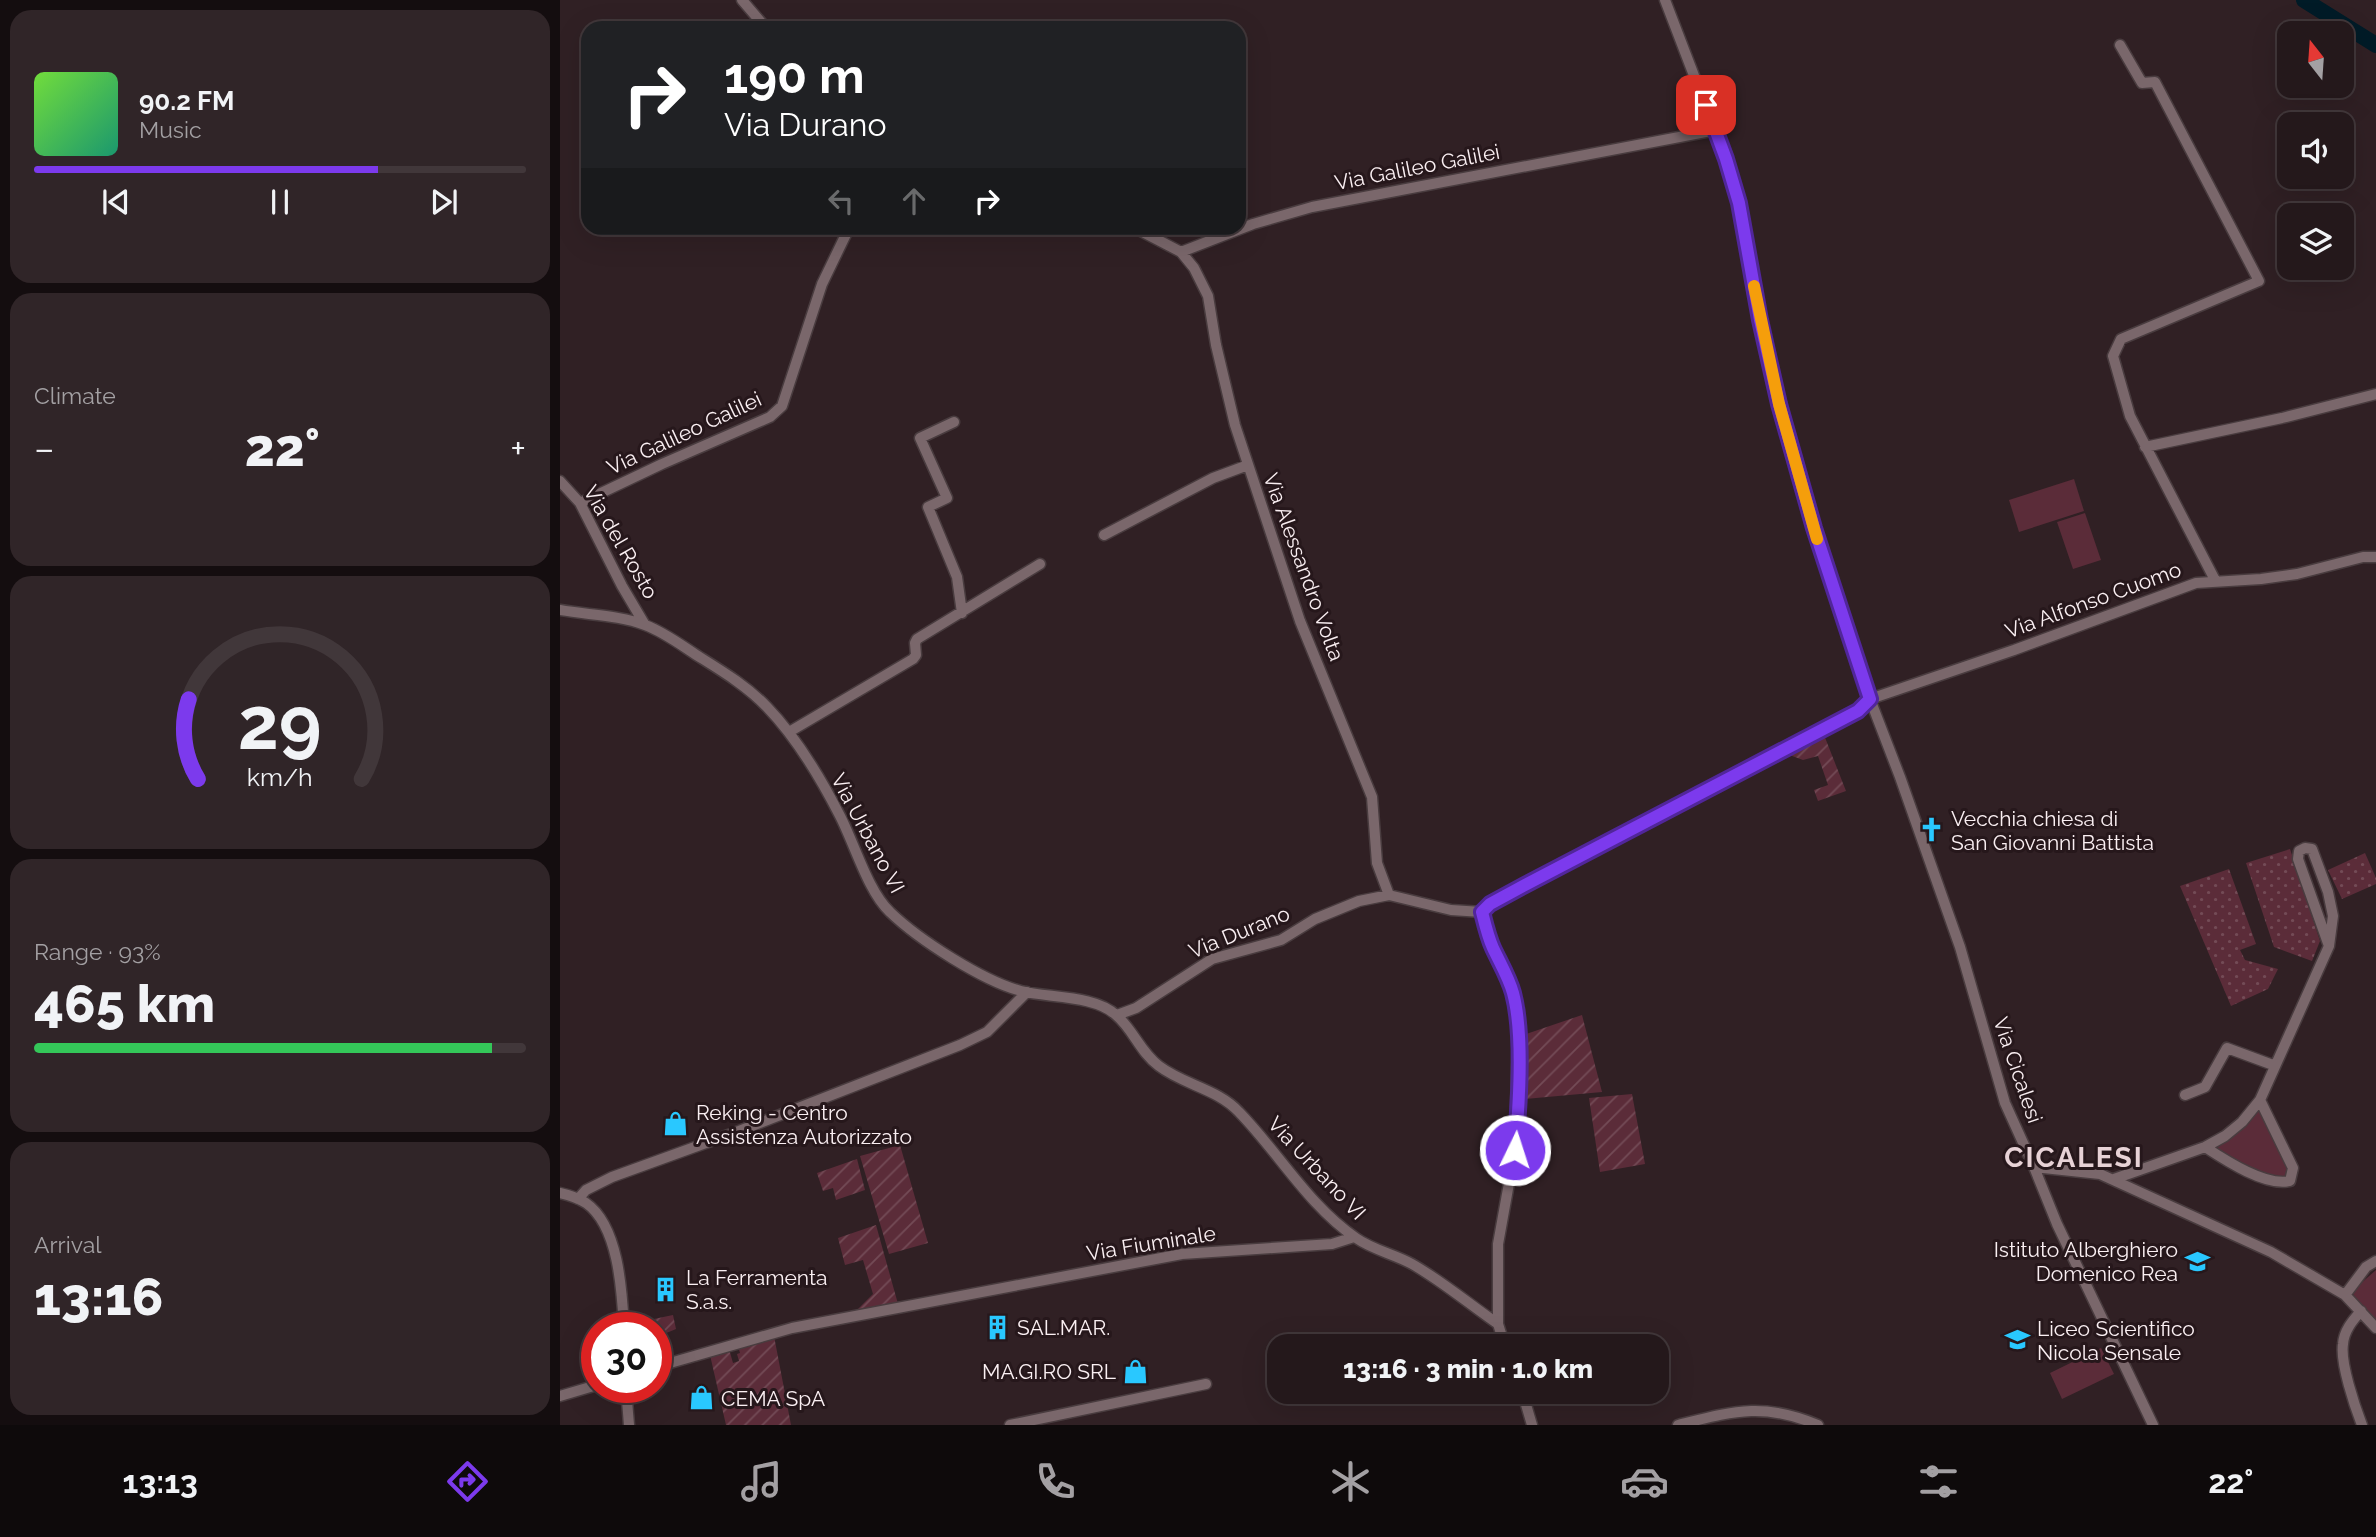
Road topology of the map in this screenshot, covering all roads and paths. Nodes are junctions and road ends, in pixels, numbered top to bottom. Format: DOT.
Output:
graph roads {
  1 [pos="743,0"];
  2 [pos="1665,0"];
  3 [pos="760,21"];
  4 [pos="2120,45"];
  5 [pos="1716,130"];
  6 [pos="1246,227"];
  7 [pos="846,235"];
  8 [pos="1148,235"];
  9 [pos="1225,235"];
  10 [pos="1181,252"];
  11 [pos="2376,394"];
  12 [pos="954,422"];
  13 [pos="2145,447"];
  14 [pos="1248,465"];
  15 [pos="560,481"];
  16 [pos="580,503"];
  17 [pos="1104,535"];
  18 [pos="2376,557"];
  19 [pos="1040,564"];
  20 [pos="2215,580"];
  21 [pos="560,610"];
  22 [pos="962,613"];
  23 [pos="645,625"];
  24 [pos="1870,699"];
  25 [pos="789,732"];
  26 [pos="1390,895"];
  27 [pos="1482,912"];
  28 [pos="2329,946"];
  29 [pos="1027,992"];
  30 [pos="1117,1015"];
  31 [pos="2273,1065"];
  32 [pos="2185,1095"];
  33 [pos="2260,1100"];
  34 [pos="2205,1147"];
  35 [pos="2034,1167"];
  36 [pos="2114,1179"];
  37 [pos="560,1193"];
  38 [pos="578,1199"];
  39 [pos="1354,1237"];
  40 [pos="2376,1261"];
  41 [pos="2345,1295"];
  42 [pos="2361,1311"];
  43 [pos="622,1312"];
  44 [pos="1498,1324"];
  45 [pos="2376,1328"];
  46 [pos="1501,1334"];
  47 [pos="672,1362"];
  48 [pos="1206,1384"];
  49 [pos="581,1390"];
  50 [pos="560,1396"];
  51 [pos="627,1403"];
  52 [pos="1526,1404"];
  53 [pos="629,1425"];
  54 [pos="1010,1425"];
  55 [pos="1532,1425"];
  56 [pos="1678,1425"];
  57 [pos="1818,1425"];
  58 [pos="2153,1425"];
  59 [pos="2362,1425"];
  1 -- 3 [label="street"];
  2 -- 5 [label="street, Via Cicalesi"];
  4 -- 13 [label="street"];
  5 -- 6 [label="street, Via Galileo Galilei"];
  5 -- 24 [label="street, Via Cicalesi"];
  7 -- 16 [label="street, Via Galileo Galilei"];
  8 -- 10 [label="street"];
  9 -- 10 [label="street, Via Galileo Galilei"];
  10 -- 14 [label="street, Via Alessandro Volta"];
  11 -- 13 [label="street"];
  12 -- 22 [label="street"];
  13 -- 20 [label="street"];
  14 -- 17 [label="street"];
  14 -- 26 [label="street, Via Alessandro Volta"];
  15 -- 16 [label="street, Via del Rosto"];
  16 -- 23 [label="street, Via del Rosto"];
  18 -- 20 [label="street, Via Alfonso Cuomo"];
  19 -- 22 [label="street"];
  20 -- 24 [label="street, Via Alfonso Cuomo"];
  21 -- 23 [label="street, Via Urbano VI"];
  22 -- 25 [label="street"];
  23 -- 25 [label="street, Via Urbano VI"];
  24 -- 27 [label="street"];
  24 -- 35 [label="street, Via Cicalesi"];
  25 -- 29 [label="street, Via Urbano VI"];
  26 -- 27 [label="street, Via Durano"];
  26 -- 30 [label="street, Via Durano"];
  27 -- 44 [label="street"];
  28 -- 28 [label="street"];
  28 -- 31 [label="street"];
  29 -- 30 [label="street, Via Urbano VI"];
  29 -- 38 [label="street"];
  30 -- 39 [label="street, Via Urbano VI"];
  31 -- 32 [label="street"];
  31 -- 33 [label="street"];
  33 -- 34 [label="street"];
  33 -- 34 [label="street"];
  34 -- 36 [label="street"];
  35 -- 36 [label="street"];
  35 -- 58 [label="street, Via Cicalesi"];
  36 -- 41 [label="street"];
  37 -- 38 [label="street"];
  38 -- 43 [label="street"];
  39 -- 44 [label="street, Via Urbano VI"];
  39 -- 47 [label="street, Via Fiuminale"];
  40 -- 41 [label="street"];
  41 -- 42 [label="street"];
  42 -- 45 [label="street"];
  42 -- 59 [label="street"];
  44 -- 46 [label="street"];
  48 -- 54 [label="street"];
  49 -- 50 [label="street"];
  51 -- 53 [label="street"];
  52 -- 55 [label="street"];
  56 -- 57 [label="street"];
}
